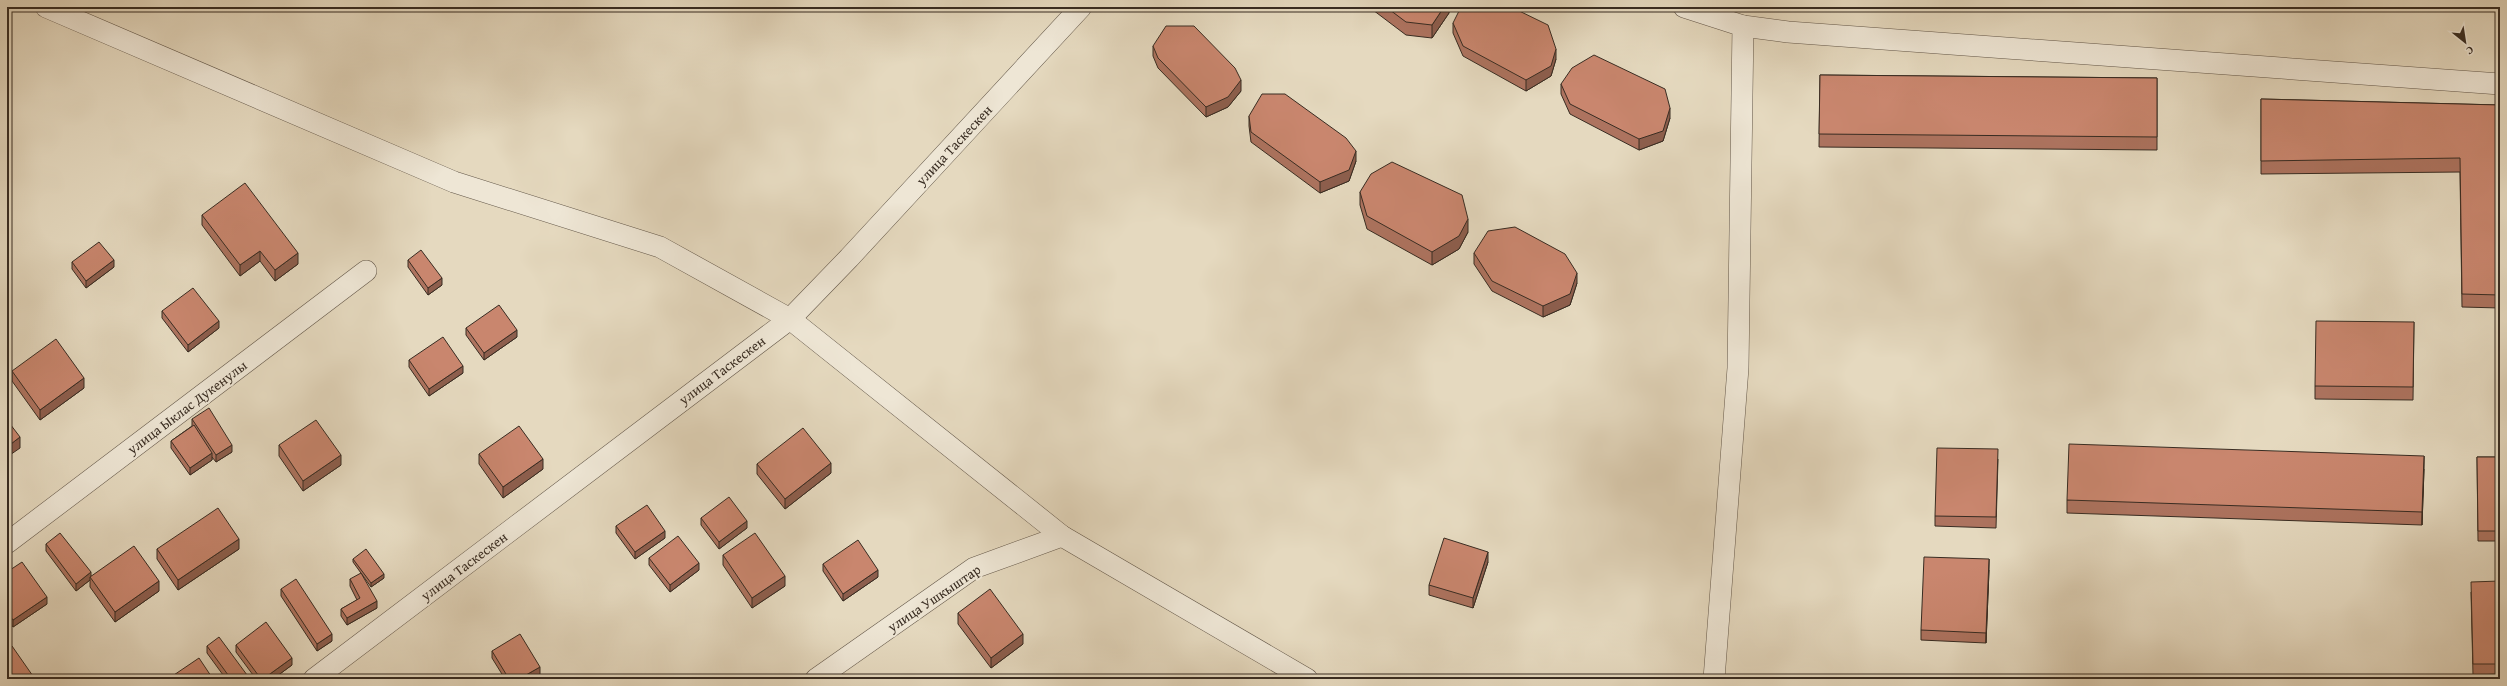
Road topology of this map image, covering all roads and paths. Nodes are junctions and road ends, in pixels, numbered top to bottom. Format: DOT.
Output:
graph roads {
  1 [pos="46,7"];
  2 [pos="1081,7"];
  3 [pos="1684,7"];
  4 [pos="1743,26"];
  5 [pos="2500,84"];
  6 [pos="366,272"];
  7 [pos="790,319"];
  8 [pos="1062,536"];
  9 [pos="7,543"];
  10 [pos="314,679"];
  11 [pos="816,679"];
  12 [pos="1307,679"];
  13 [pos="1714,679"];
  1 -- 7 [label="street"];
  2 -- 7 [label="street, улица Таскескен"];
  3 -- 4 [label="street"];
  4 -- 5 [label="street"];
  4 -- 13 [label="street"];
  6 -- 9 [label="street, улица Ыклас Дукенулы"];
  7 -- 8 [label="street"];
  7 -- 10 [label="street, улица Таскескен"];
  8 -- 11 [label="street, улица Ушкыштар"];
  8 -- 12 [label="street"];
}
